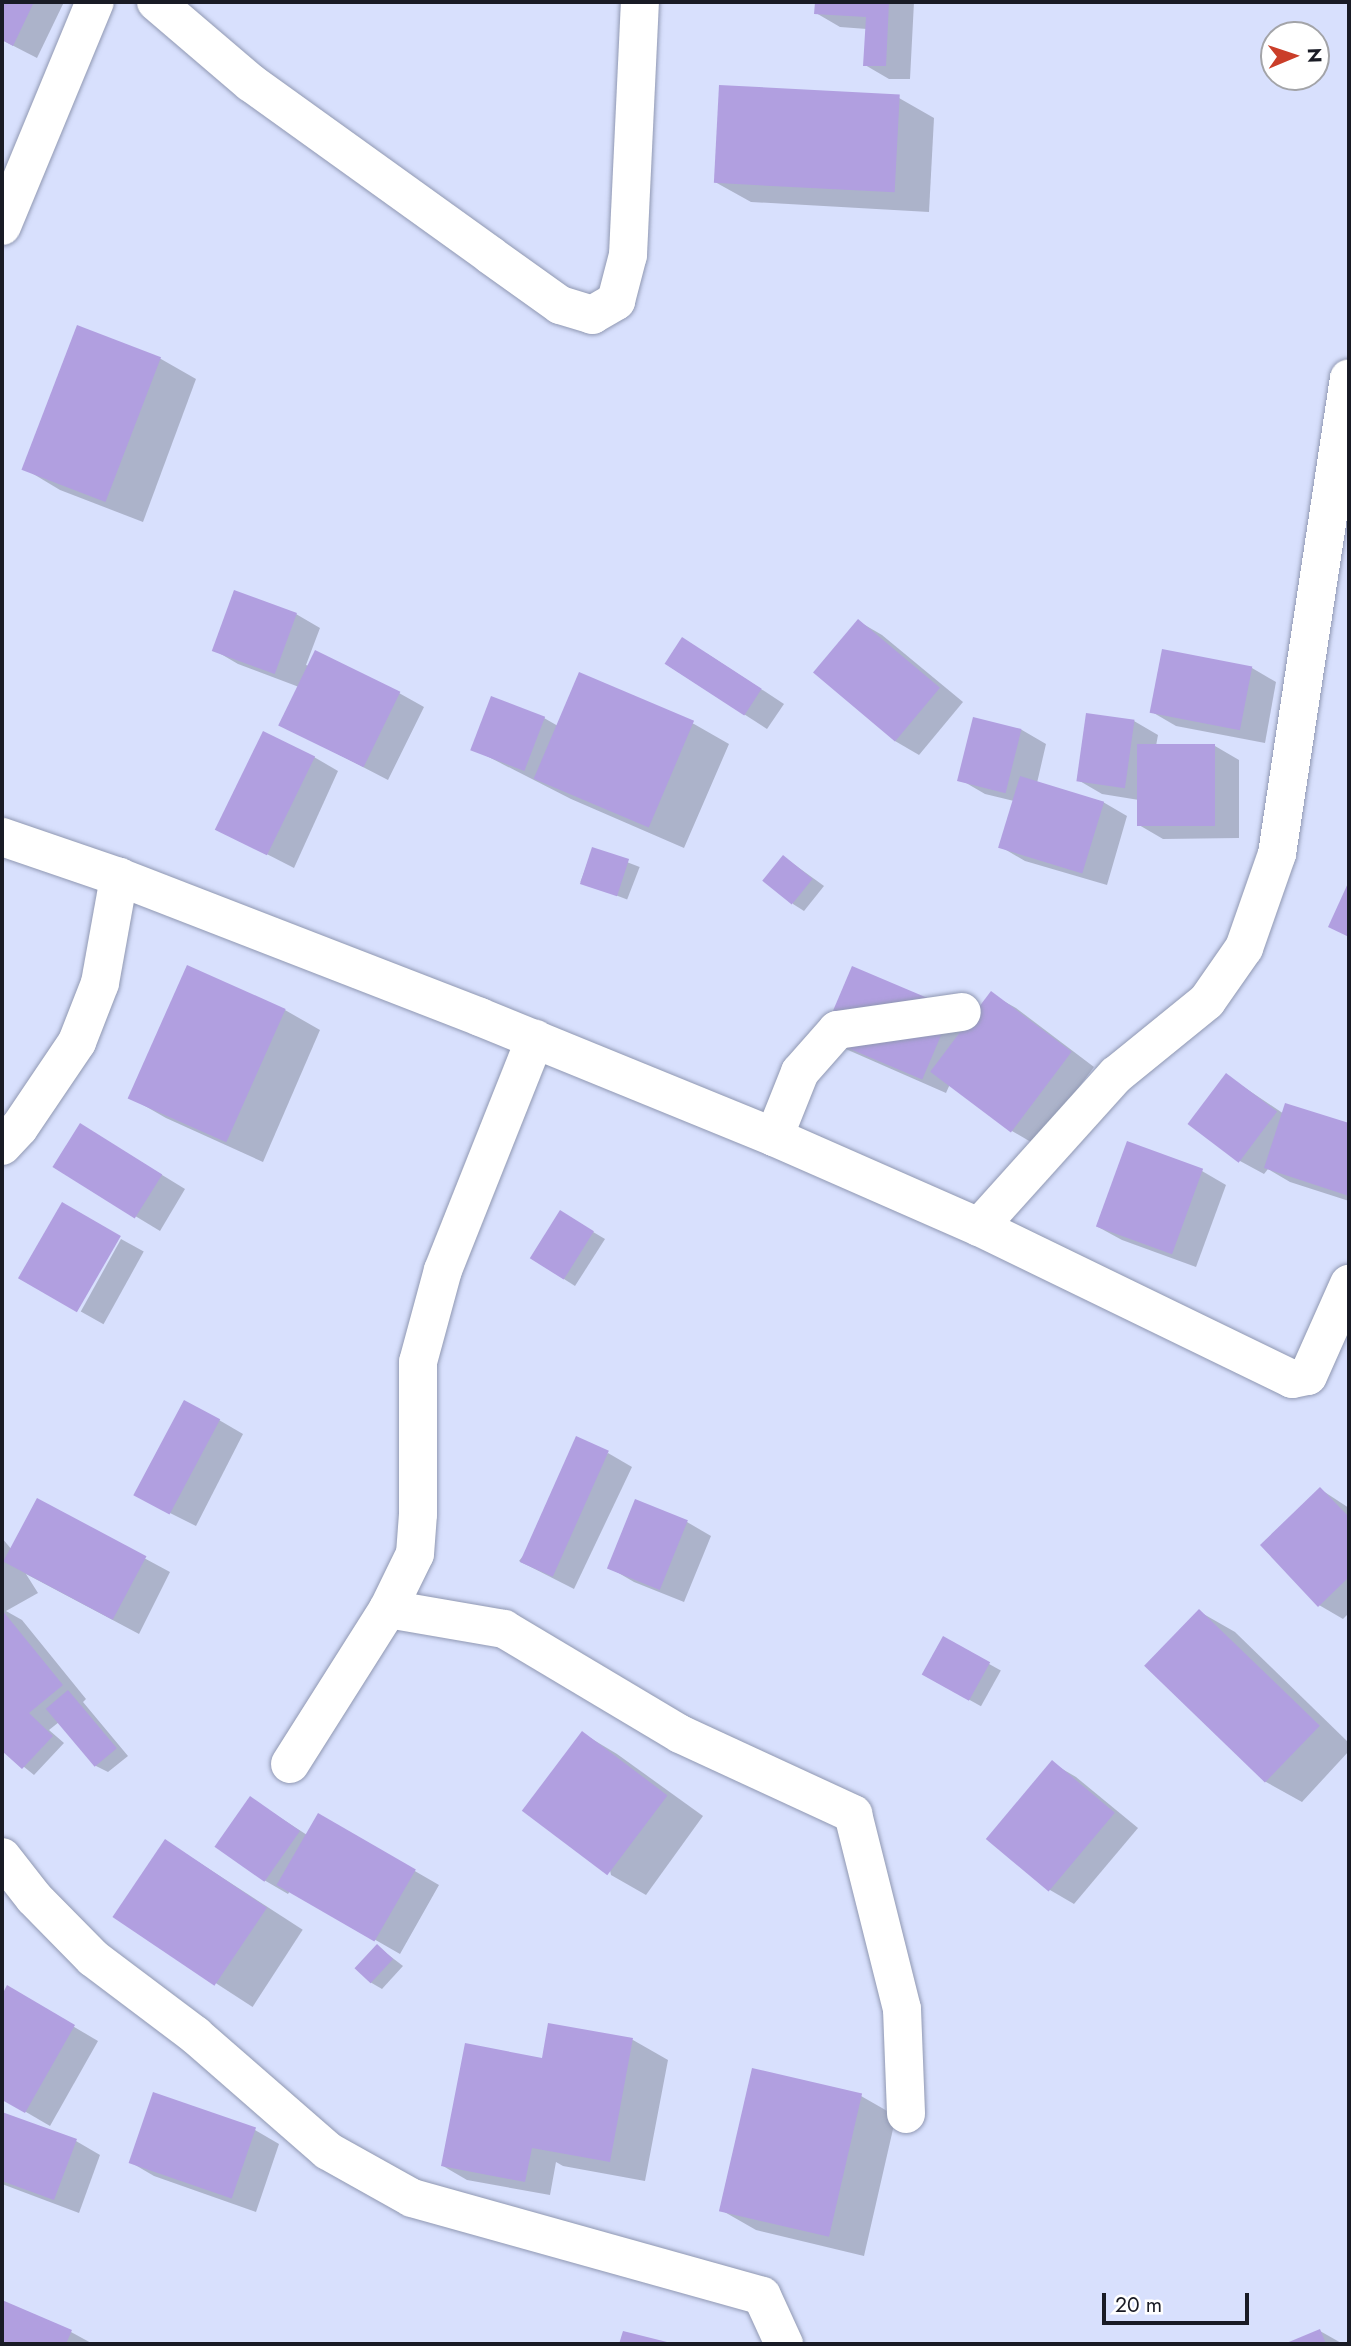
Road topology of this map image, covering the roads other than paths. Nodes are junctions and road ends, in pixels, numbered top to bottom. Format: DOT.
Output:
graph roads {
  1 [pos="95,2"];
  2 [pos="156,2"];
  3 [pos="640,2"];
  4 [pos="2,226"];
  5 [pos="1349,377"];
  6 [pos="1337,535"];
  7 [pos="2,837"];
  8 [pos="119,877"];
  9 [pos="962,1012"];
  10 [pos="535,1039"];
  11 [pos="774,1137"];
  12 [pos="2,1146"];
  13 [pos="979,1227"];
  14 [pos="1349,1284"];
  15 [pos="388,1609"];
  16 [pos="290,1764"];
  17 [pos="2,1857"];
  18 [pos="906,2114"];
  19 [pos="784,2344"];
  1 -- 4 [label="street"];
  2 -- 3 [label="street"];
  5 -- 6 [label="street"];
  6 -- 13 [label="street"];
  7 -- 8 [label="street"];
  8 -- 10 [label="street"];
  8 -- 12 [label="street"];
  9 -- 11 [label="street"];
  10 -- 11 [label="street"];
  10 -- 15 [label="street"];
  11 -- 13 [label="street"];
  13 -- 14 [label="street"];
  15 -- 16 [label="street"];
  15 -- 18 [label="street"];
  17 -- 19 [label="street"];
}
